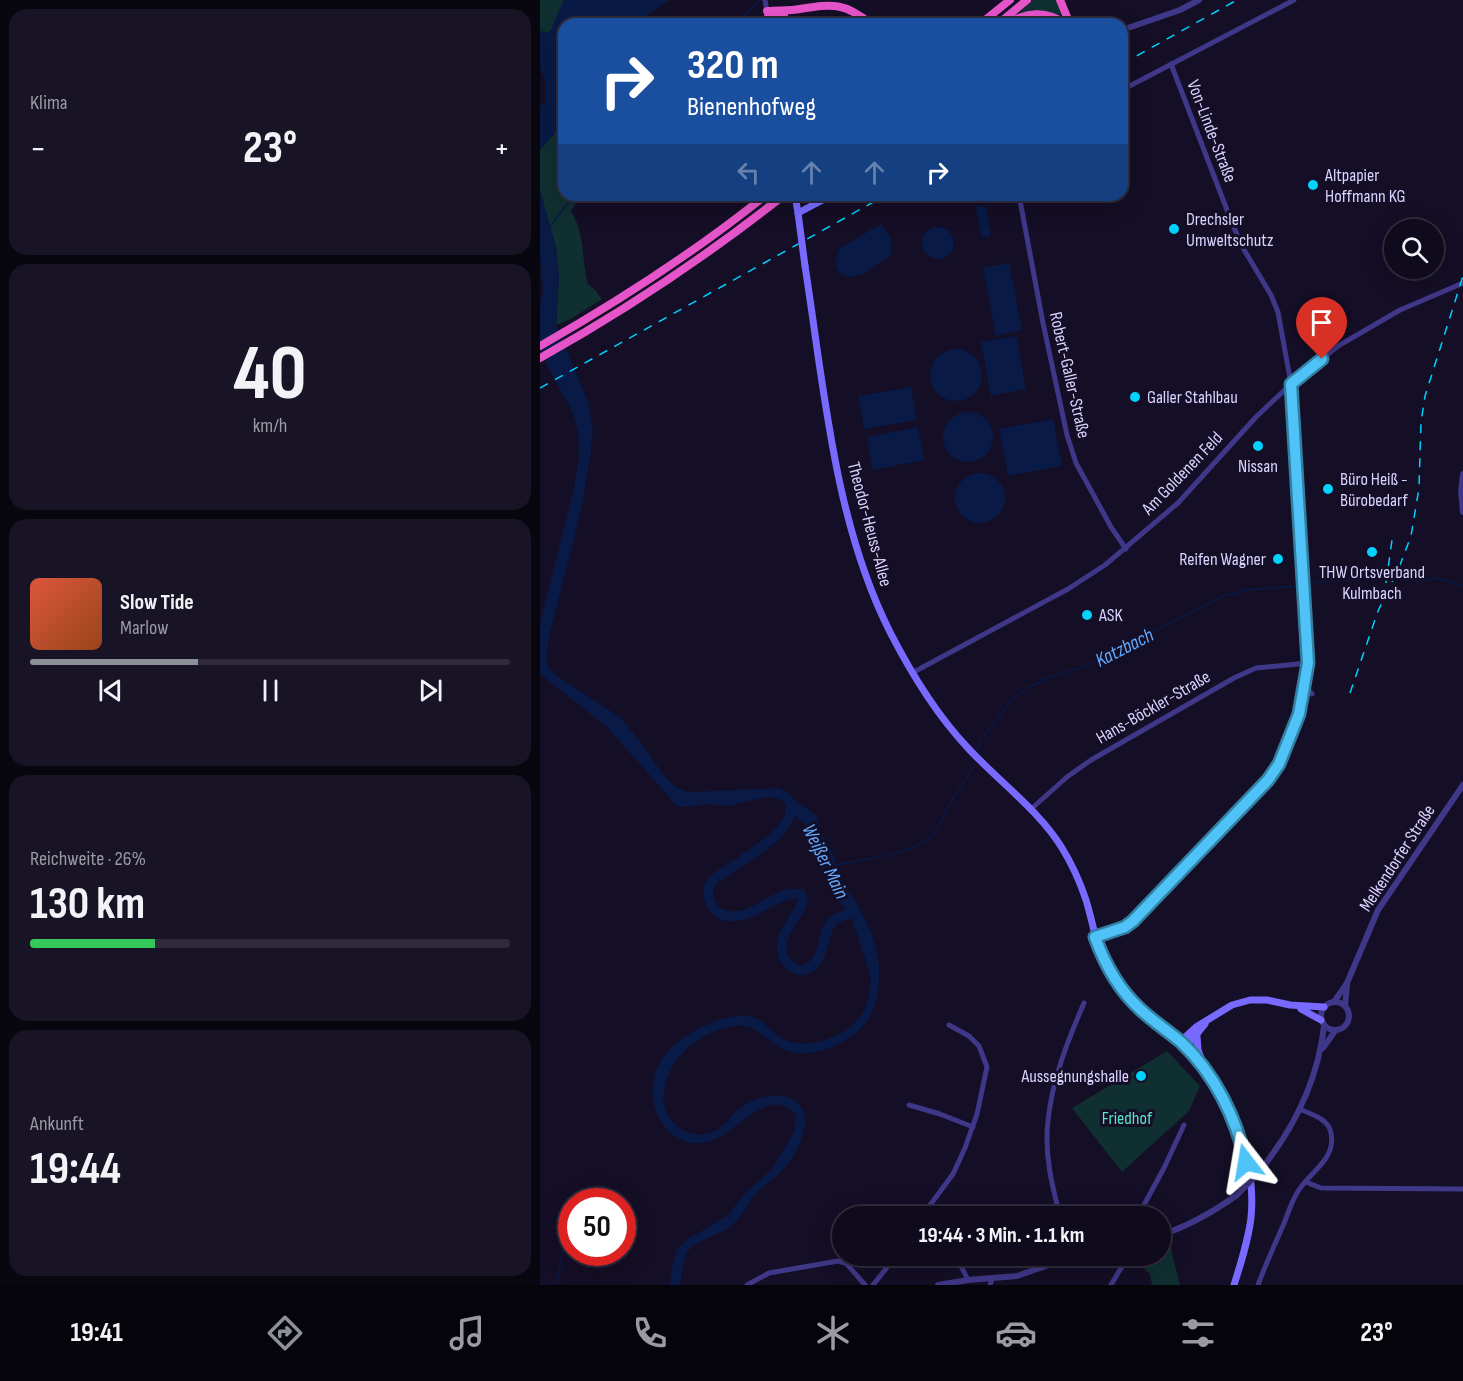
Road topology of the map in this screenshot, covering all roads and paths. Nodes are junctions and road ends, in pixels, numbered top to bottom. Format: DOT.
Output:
graph roads {
  1 [pos="765,0"];
  2 [pos="1010,0"];
  3 [pos="1027,0"];
  4 [pos="1060,0"];
  5 [pos="1199,0"];
  6 [pos="1294,0"];
  7 [pos="796,10"];
  8 [pos="785,14"];
  9 [pos="768,17"];
  10 [pos="782,18"];
  11 [pos="863,18"];
  12 [pos="988,18"];
  13 [pos="1005,18"];
  14 [pos="1018,18"];
  15 [pos="1057,18"];
  16 [pos="1066,18"];
  17 [pos="1128,28"];
  18 [pos="1171,64"];
  19 [pos="1128,87"];
  20 [pos="759,201"];
  21 [pos="776,201"];
  22 [pos="796,201"];
  23 [pos="821,201"];
  24 [pos="1020,201"];
  25 [pos="798,213"];
  26 [pos="1463,283"];
  27 [pos="540,346"];
  28 [pos="540,358"];
  29 [pos="1291,384"];
  30 [pos="1463,474"];
  31 [pos="1463,512"];
  32 [pos="1126,549"];
  33 [pos="1308,663"];
  34 [pos="912,673"];
  35 [pos="1304,685"];
  36 [pos="1312,694"];
  37 [pos="1463,785"];
  38 [pos="1030,810"];
  39 [pos="1095,937"];
  40 [pos="1347,983"];
  41 [pos="1334,1002"];
  42 [pos="1084,1003"];
  43 [pos="1290,1005"];
  44 [pos="1345,1006"];
  45 [pos="1324,1007"];
  46 [pos="1206,1022"];
  47 [pos="1322,1023"];
  48 [pos="949,1025"];
  49 [pos="1335,1031"];
  50 [pos="1197,1036"];
  51 [pos="1183,1044"];
  52 [pos="1321,1051"];
  53 [pos="1206,1071"];
  54 [pos="909,1105"];
  55 [pos="1299,1109"];
  56 [pos="1184,1125"];
  57 [pos="973,1126"];
  58 [pos="1306,1182"];
  59 [pos="1463,1189"];
  60 [pos="931,1206"];
  61 [pos="1058,1206"];
  62 [pos="1143,1206"];
  63 [pos="1171,1230"];
  64 [pos="888,1266"];
  65 [pos="961,1266"];
  66 [pos="1044,1266"];
  67 [pos="1122,1266"];
  68 [pos="968,1280"];
  69 [pos="991,1282"];
  70 [pos="747,1285"];
  71 [pos="865,1285"];
  72 [pos="873,1285"];
  73 [pos="939,1285"];
  74 [pos="1111,1285"];
  75 [pos="1234,1285"];
  76 [pos="1258,1285"];
  1 -- 9 [label="street"];
  2 -- 12 [label="highway"];
  3 -- 13 [label="highway"];
  4 -- 16 [label="highway"];
  5 -- 17 [label="street"];
  6 -- 18 [label="street"];
  7 -- 8 [label="highway"];
  7 -- 9 [label="highway"];
  7 -- 11 [label="highway"];
  8 -- 9 [label="highway"];
  8 -- 10 [label="highway"];
  14 -- 15 [label="highway"];
  18 -- 19 [label="street"];
  18 -- 29 [label="street, Von-Linde-Straße"];
  20 -- 27 [label="highway"];
  21 -- 28 [label="highway"];
  22 -- 25 [label="main road, Theodor-Heuss-Allee"];
  23 -- 25 [label="main road"];
  24 -- 32 [label="street, Robert-Galler-Straße"];
  25 -- 34 [label="main road, Theodor-Heuss-Allee, bridge"];
  26 -- 29 [label="street, Am Goldenen Feld"];
  29 -- 32 [label="street, Am Goldenen Feld"];
  29 -- 33 [label="street, Von-Linde-Straße"];
  30 -- 31 [label="street"];
  32 -- 34 [label="street, Am Goldenen Feld"];
  33 -- 35 [label="street, Von-Linde-Straße"];
  33 -- 38 [label="street, Hans-Böckler-Straße"];
  34 -- 38 [label="main road, Theodor-Heuss-Allee"];
  35 -- 36 [label="street"];
  35 -- 39 [label="street, Von-Linde-Straße"];
  37 -- 40 [label="street, Melkendorfer Straße"];
  38 -- 39 [label="main road, Theodor-Heuss-Allee"];
  39 -- 51 [label="main road, Theodor-Heuss-Allee"];
  40 -- 41 [label="street, Melkendorfer Straße"];
  40 -- 44 [label="street, Melkendorfer Straße"];
  41 -- 44 [label="street"];
  41 -- 45 [label="street"];
  42 -- 61 [label="street"];
  43 -- 45 [label="main road"];
  43 -- 46 [label="main road"];
  43 -- 47 [label="main road"];
  44 -- 49 [label="street"];
  45 -- 47 [label="street"];
  46 -- 50 [label="main road"];
  46 -- 51 [label="main road"];
  47 -- 49 [label="street"];
  47 -- 52 [label="street"];
  48 -- 57 [label="street"];
  49 -- 52 [label="street"];
  50 -- 51 [label="main road"];
  50 -- 53 [label="main road"];
  51 -- 53 [label="main road, Theodor-Heuss-Allee"];
  52 -- 55 [label="street"];
  53 -- 75 [label="main road"];
  54 -- 57 [label="street"];
  55 -- 58 [label="street"];
  55 -- 63 [label="street, bridge"];
  56 -- 62 [label="street"];
  57 -- 60 [label="street"];
  58 -- 59 [label="street"];
  58 -- 76 [label="street"];
  64 -- 72 [label="street"];
  65 -- 68 [label="street"];
  66 -- 69 [label="street"];
  67 -- 74 [label="street"];
  68 -- 69 [label="street"];
  68 -- 73 [label="street"];
  70 -- 71 [label="street"];
}
